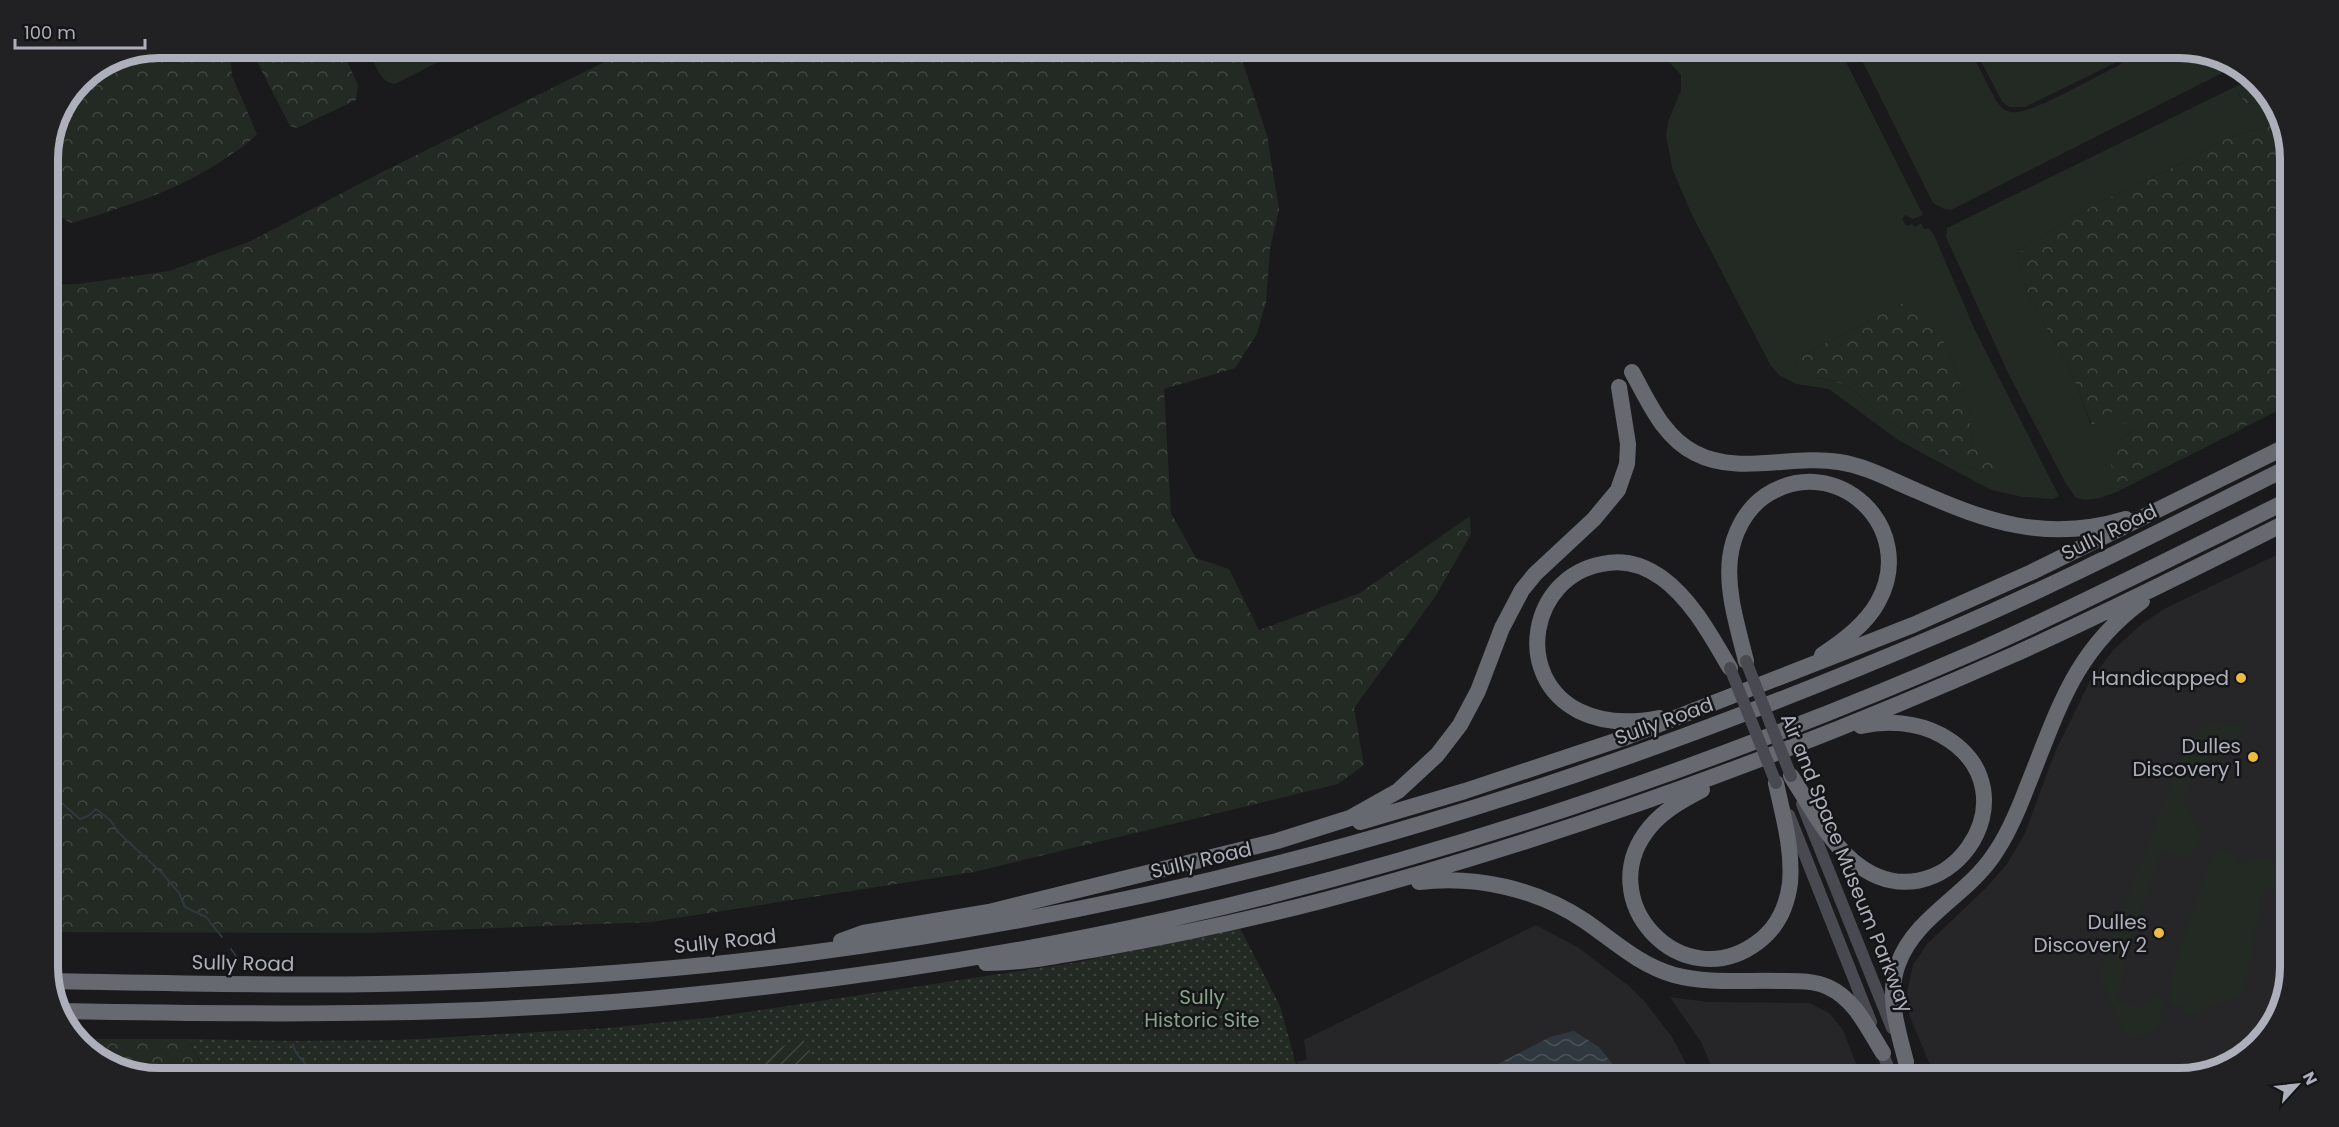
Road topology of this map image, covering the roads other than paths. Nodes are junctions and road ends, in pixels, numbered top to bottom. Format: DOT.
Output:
graph roads {
  1 [pos="1632,372"];
  2 [pos="1619,387"];
  3 [pos="2280,450"];
  4 [pos="2280,471"];
  5 [pos="2207,486"];
  6 [pos="2280,503"];
  7 [pos="2280,526"];
  8 [pos="2221,555"];
  9 [pos="1738,665"];
  10 [pos="1761,686"];
  11 [pos="1726,700"];
  12 [pos="1833,731"];
  13 [pos="1784,750"];
  14 [pos="1784,779"];
  15 [pos="1807,808"];
  16 [pos="1277,841"];
  17 [pos="1356,892"];
  18 [pos="811,953"];
  19 [pos="936,964"];
  20 [pos="60,981"];
  21 [pos="69,1011"];
  22 [pos="1882,1053"];
  23 [pos="1906,1062"];
  24 [pos="1888,1068"];
  25 [pos="1908,1068"];
  1 -- 5 [label="highway"];
  2 -- 16 [label="highway"];
  3 -- 5 [label="highway"];
  4 -- 18 [label="highway, Sully Road"];
  5 -- 10 [label="highway"];
  6 -- 19 [label="highway"];
  7 -- 8 [label="highway"];
  8 -- 12 [label="highway"];
  8 -- 23 [label="highway"];
  9 -- 10 [label="highway"];
  9 -- 11 [label="highway"];
  9 -- 14 [label="main road, Air and Space Museum Parkway, bridge"];
  10 -- 11 [label="highway"];
  11 -- 16 [label="highway"];
  12 -- 13 [label="highway"];
  12 -- 15 [label="highway"];
  13 -- 14 [label="highway"];
  13 -- 17 [label="highway"];
  14 -- 15 [label="highway"];
  14 -- 22 [label="main road, Air and Space Museum Parkway"];
  15 -- 23 [label="main road, Air and Space Museum Parkway"];
  16 -- 18 [label="highway"];
  17 -- 19 [label="highway"];
  17 -- 22 [label="highway"];
  18 -- 20 [label="highway, Sully Road"];
  19 -- 21 [label="highway"];
  22 -- 24 [label="main road, Air and Space Museum Parkway"];
  23 -- 25 [label="main road, Air and Space Museum Parkway"];
}
